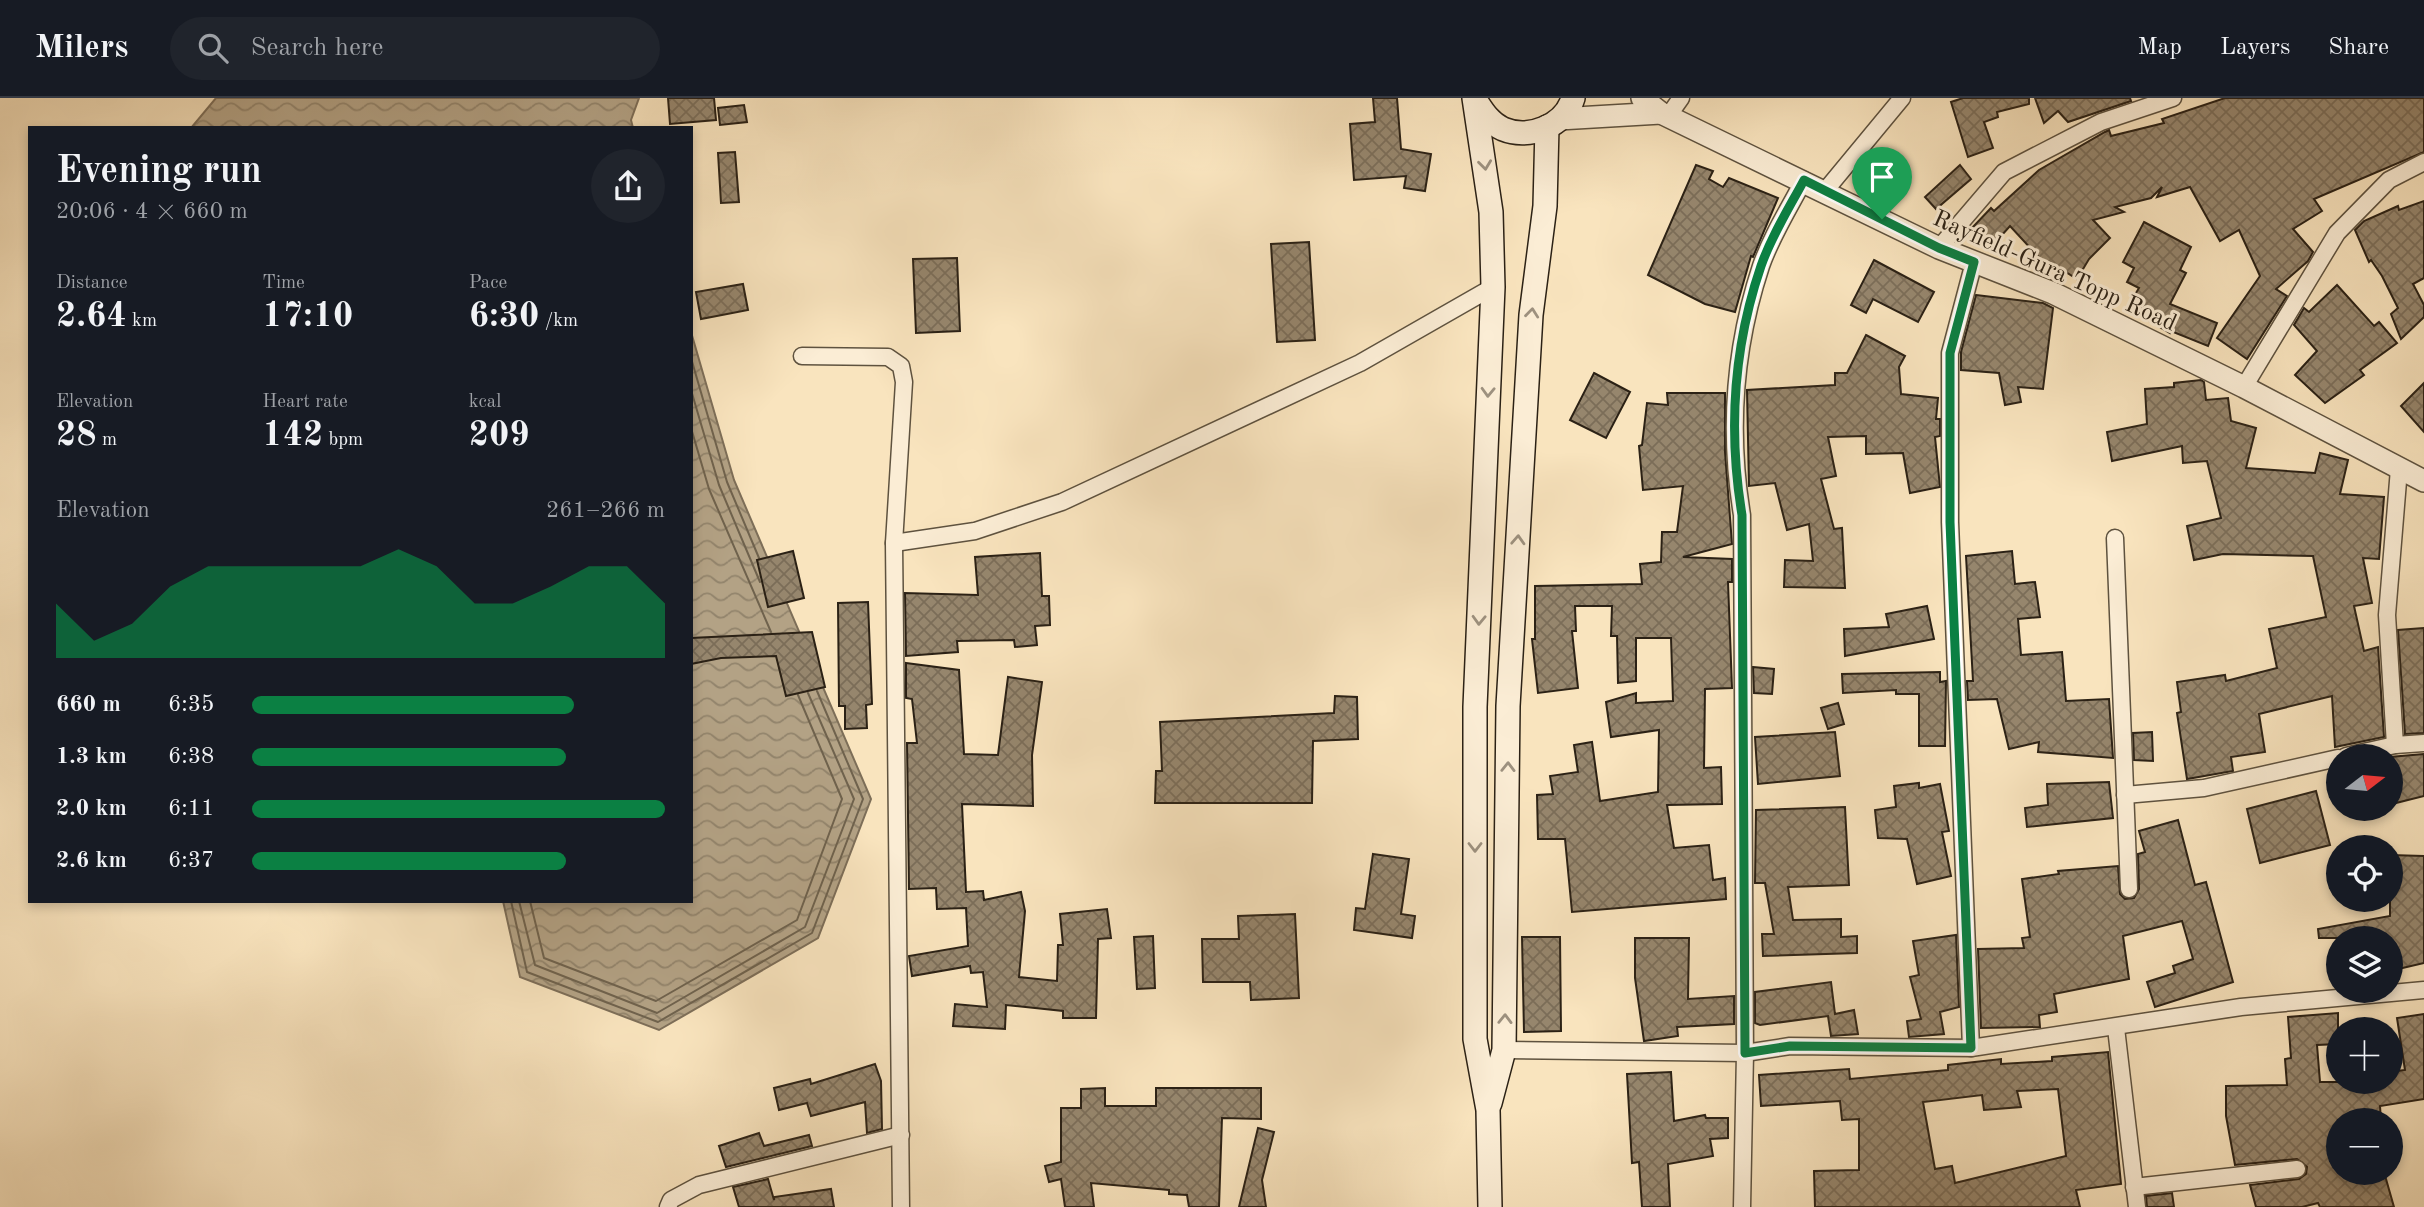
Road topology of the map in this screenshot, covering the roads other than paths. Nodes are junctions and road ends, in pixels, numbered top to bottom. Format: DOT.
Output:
graph roads {
  1 [pos="1474,98"];
  2 [pos="1573,98"];
  3 [pos="1642,98"];
  4 [pos="1902,98"];
  5 [pos="2173,98"];
  6 [pos="1670,108"];
  7 [pos="1553,123"];
  8 [pos="2424,162"];
  9 [pos="1804,180"];
  10 [pos="1825,191"];
  11 [pos="1939,248"];
  12 [pos="1974,262"];
  13 [pos="1493,287"];
  14 [pos="802,356"];
  15 [pos="2245,387"];
  16 [pos="2399,469"];
  17 [pos="2424,481"];
  18 [pos="2115,538"];
  19 [pos="894,542"];
  20 [pos="2424,743"];
  21 [pos="2395,744"];
  22 [pos="2403,744"];
  23 [pos="2326,761"];
  24 [pos="2125,795"];
  25 [pos="2129,889"];
  26 [pos="2424,990"];
  27 [pos="2116,1028"];
  28 [pos="1971,1048"];
  29 [pos="1504,1050"];
  30 [pos="1745,1053"];
  31 [pos="1488,1110"];
  32 [pos="901,1135"];
  33 [pos="2297,1169"];
  34 [pos="2134,1187"];
  35 [pos="668,1207"];
  36 [pos="901,1207"];
  37 [pos="1490,1207"];
  38 [pos="1742,1207"];
  39 [pos="2137,1207"];
  1 -- 7 [label="main road"];
  1 -- 13 [label="main road, one-way"];
  2 -- 7 [label="main road"];
  3 -- 6 [label="street, Rayfield-Gura Topp Road"];
  4 -- 10 [label="street"];
  5 -- 11 [label="street"];
  6 -- 7 [label="street"];
  6 -- 9 [label="street, Rayfield-Gura Topp Road"];
  29 -- 7 [label="main road, one-way"];
  8 -- 15 [label="street"];
  9 -- 10 [label="street, Rayfield-Gura Topp Road"];
  9 -- 30 [label="street"];
  10 -- 11 [label="street, Rayfield-Gura Topp Road"];
  11 -- 12 [label="street, Rayfield-Gura Topp Road"];
  12 -- 15 [label="street, Rayfield-Gura Topp Road"];
  12 -- 28 [label="street"];
  13 -- 19 [label="street"];
  13 -- 31 [label="main road, one-way"];
  14 -- 19 [label="street"];
  15 -- 16 [label="street, Rayfield-Gura Topp Road"];
  16 -- 17 [label="street, Rayfield-Gura Topp Road"];
  16 -- 21 [label="street"];
  18 -- 24 [label="street"];
  19 -- 32 [label="street"];
  20 -- 22 [label="street"];
  23 -- 24 [label="street"];
  24 -- 25 [label="street"];
  26 -- 27 [label="street"];
  27 -- 28 [label="street"];
  27 -- 34 [label="street"];
  28 -- 30 [label="street"];
  29 -- 30 [label="street"];
  29 -- 31 [label="main road"];
  30 -- 38 [label="street"];
  31 -- 37 [label="main road"];
  32 -- 35 [label="street"];
  32 -- 36 [label="street"];
  33 -- 34 [label="street"];
  34 -- 39 [label="street"];
}
